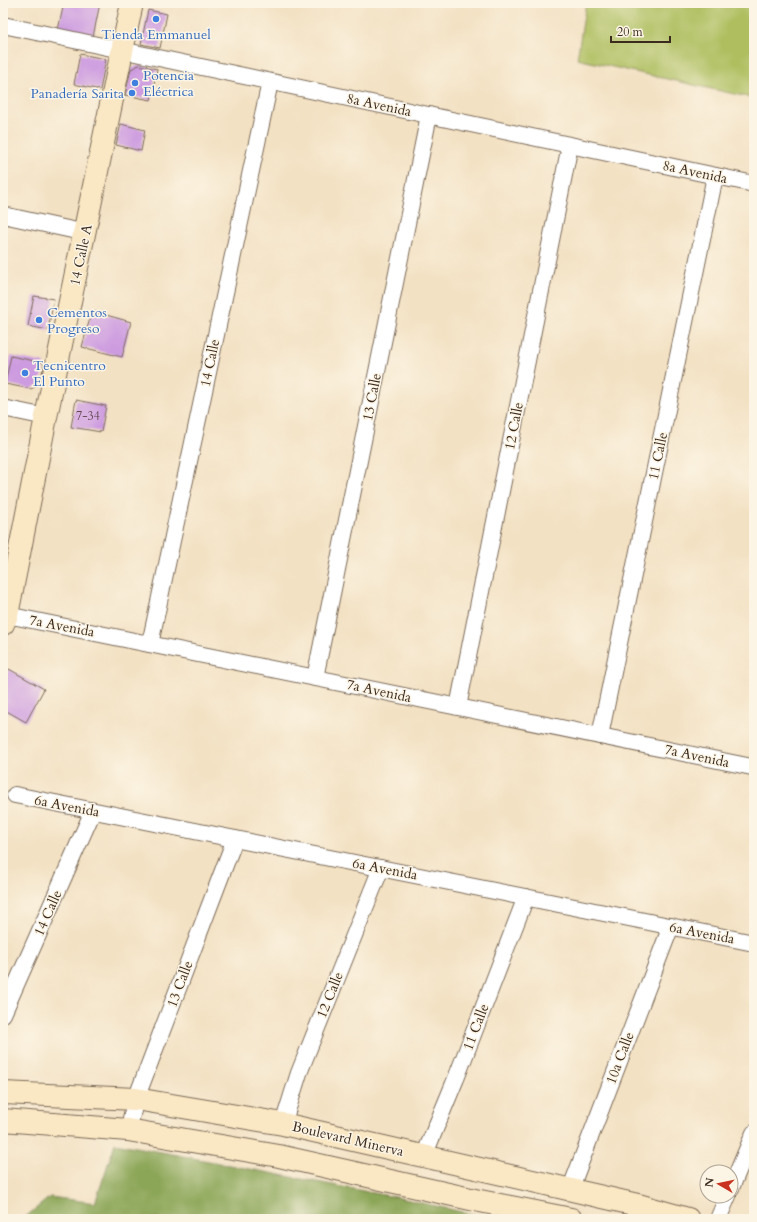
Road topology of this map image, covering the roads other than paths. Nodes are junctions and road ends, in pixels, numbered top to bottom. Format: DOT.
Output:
graph roads {
  1 [pos="132,3"];
  2 [pos="3,26"];
  3 [pos="123,50"];
  4 [pos="270,82"];
  5 [pos="428,115"];
  6 [pos="570,145"];
  7 [pos="715,176"];
  8 [pos="754,184"];
  9 [pos="3,216"];
  10 [pos="86,233"];
  11 [pos="3,408"];
  12 [pos="46,417"];
  13 [pos="5,620"];
  14 [pos="150,644"];
  15 [pos="315,678"];
  16 [pos="458,707"];
  17 [pos="600,736"];
  18 [pos="753,762"];
  19 [pos="15,795"];
  20 [pos="93,811"];
  21 [pos="235,839"];
  22 [pos="381,868"];
  23 [pos="526,897"];
  24 [pos="671,926"];
  25 [pos="754,943"];
  26 [pos="3,1014"];
  27 [pos="3,1093"];
  28 [pos="64,1095"];
  29 [pos="136,1099"];
  30 [pos="3,1107"];
  31 [pos="3,1120"];
  32 [pos="283,1124"];
  33 [pos="128,1130"];
  34 [pos="754,1133"];
  35 [pos="422,1155"];
  36 [pos="739,1169"];
  37 [pos="397,1182"];
  38 [pos="428,1189"];
  39 [pos="570,1190"];
  40 [pos="725,1204"];
  41 [pos="571,1219"];
  42 [pos="688,1219"];
  43 [pos="718,1219"];
  1 -- 3 [label="street, 14 Calle A"];
  2 -- 3 [label="street, 8a Avenida"];
  3 -- 4 [label="street, 8a Avenida"];
  3 -- 10 [label="street, 14 Calle A"];
  4 -- 5 [label="street, 8a Avenida"];
  4 -- 14 [label="street, 14 Calle"];
  5 -- 6 [label="street, 8a Avenida"];
  5 -- 15 [label="street, 13 Calle"];
  6 -- 7 [label="street, 8a Avenida"];
  6 -- 16 [label="street, 12 Calle"];
  7 -- 8 [label="street, 8a Avenida"];
  7 -- 17 [label="street, 11 Calle"];
  9 -- 10 [label="street"];
  10 -- 12 [label="street, 14 Calle A"];
  11 -- 12 [label="street"];
  12 -- 13 [label="street, 14 Calle A"];
  13 -- 14 [label="street, 7a Avenida"];
  14 -- 15 [label="street, 7a Avenida"];
  15 -- 16 [label="street, 7a Avenida"];
  16 -- 17 [label="street, 7a Avenida"];
  17 -- 18 [label="street, 7a Avenida"];
  19 -- 20 [label="street, 6a Avenida"];
  20 -- 21 [label="street, 6a Avenida"];
  20 -- 26 [label="street, 14 Calle"];
  21 -- 22 [label="street, 6a Avenida"];
  21 -- 29 [label="street, 13 Calle"];
  22 -- 23 [label="street, 6a Avenida"];
  22 -- 32 [label="street, 12 Calle"];
  23 -- 24 [label="street, 6a Avenida"];
  23 -- 35 [label="street, 11 Calle"];
  24 -- 25 [label="street, 6a Avenida"];
  24 -- 39 [label="street, 10a Calle"];
  27 -- 28 [label="street, Boulevard Minerva"];
  28 -- 29 [label="street, Boulevard Minerva"];
  28 -- 30 [label="street"];
  29 -- 32 [label="street, Boulevard Minerva"];
  29 -- 33 [label="street, 13 Calle"];
  31 -- 33 [label="street"];
  32 -- 35 [label="street, Boulevard Minerva"];
  33 -- 37 [label="street"];
  34 -- 36 [label="street"];
  35 -- 37 [label="street"];
  35 -- 38 [label="street"];
  35 -- 39 [label="street, Boulevard Minerva"];
  37 -- 38 [label="street"];
  38 -- 41 [label="street"];
  39 -- 42 [label="street, Boulevard Minerva"];
  40 -- 43 [label="street"];
}
